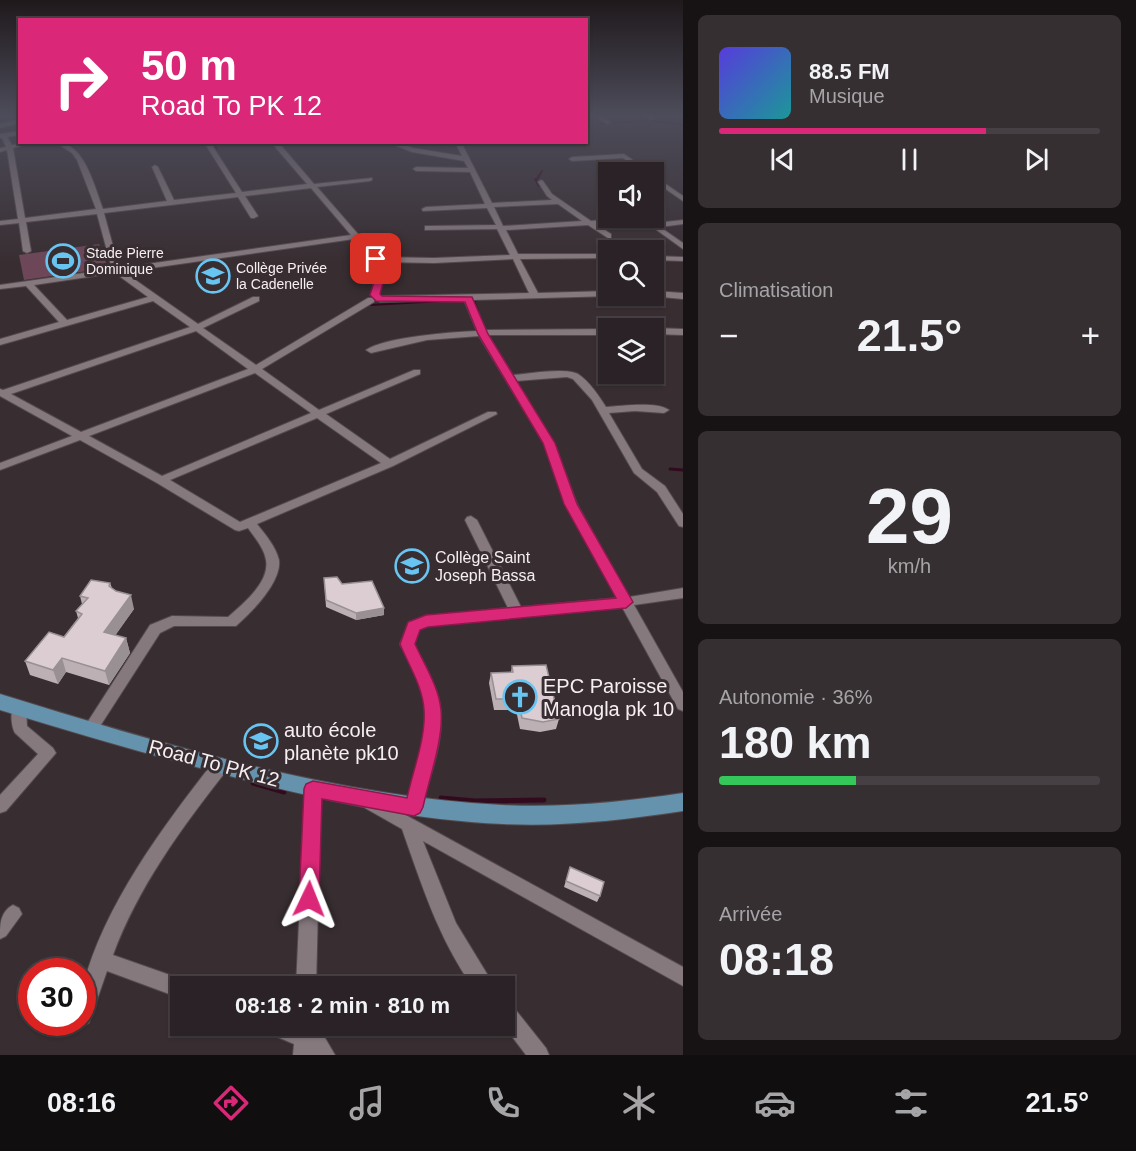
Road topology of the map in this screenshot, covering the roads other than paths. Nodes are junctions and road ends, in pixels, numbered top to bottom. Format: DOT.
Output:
graph roads {
  1 [pos="12,163"];
  2 [pos="81,163"];
  3 [pos="220,163"];
  4 [pos="293,163"];
  5 [pos="468,163"];
  6 [pos="154,167"];
  7 [pos="416,169"];
  8 [pos="471,170"];
  9 [pos="370,179"];
  10 [pos="541,182"];
  11 [pos="313,185"];
  12 [pos="664,185"];
  13 [pos="240,194"];
  14 [pos="683,199"];
  15 [pos="171,202"];
  16 [pos="558,202"];
  17 [pos="489,205"];
  18 [pos="426,209"];
  19 [pos="100,211"];
  20 [pos="254,216"];
  21 [pos="21,221"];
  22 [pos="598,222"];
  23 [pos="683,222"];
  24 [pos="589,223"];
  25 [pos="0,224"];
  26 [pos="664,224"];
  27 [pos="428,228"];
  28 [pos="500,228"];
  29 [pos="658,228"];
  30 [pos="357,236"];
  31 [pos="608,236"];
  32 [pos="683,247"];
  33 [pos="27,251"];
  34 [pos="598,256"];
  35 [pos="515,258"];
  36 [pos="664,258"];
  37 [pos="376,259"];
  38 [pos="683,259"];
  39 [pos="116,270"];
  40 [pos="28,283"];
  41 [pos="0,287"];
  42 [pos="598,294"];
  43 [pos="664,295"];
  44 [pos="535,296"];
  45 [pos="683,296"];
  46 [pos="153,297"];
  47 [pos="375,298"];
  48 [pos="256,299"];
  49 [pos="468,299"];
  50 [pos="64,322"];
  51 [pos="196,328"];
  52 [pos="664,331"];
  53 [pos="598,332"];
  54 [pos="679,332"];
  55 [pos="483,334"];
  56 [pos="0,342"];
  57 [pos="683,343"];
  58 [pos="371,350"];
  59 [pos="256,369"];
  60 [pos="417,372"];
  61 [pos="510,378"];
  62 [pos="2,393"];
  63 [pos="603,410"];
  64 [pos="664,410"];
  65 [pos="319,414"];
  66 [pos="492,414"];
  67 [pos="78,435"];
  68 [pos="3,463"];
  69 [pos="389,464"];
  70 [pos="161,480"];
  71 [pos="677,504"];
  72 [pos="471,520"];
  73 [pos="683,523"];
  74 [pos="251,524"];
  75 [pos="683,593"];
  76 [pos="626,602"];
  77 [pos="516,611"];
  78 [pos="9,705"];
  79 [pos="683,705"];
  80 [pos="90,730"];
  81 [pos="221,765"];
  82 [pos="313,789"];
  83 [pos="683,802"];
  84 [pos="0,807"];
  85 [pos="412,817"];
  86 [pos="13,914"];
  87 [pos="0,930"];
  88 [pos="102,960"];
  89 [pos="306,976"];
  90 [pos="479,976"];
  91 [pos="683,976"];
  92 [pos="96,977"];
  93 [pos="170,984"];
  94 [pos="515,1025"];
  95 [pos="305,1036"];
  96 [pos="325,1055"];
  97 [pos="539,1055"];
  1 -- 21 [label="street"];
  2 -- 19 [label="street"];
  3 -- 13 [label="street"];
  4 -- 11 [label="street"];
  5 -- 8 [label="street"];
  6 -- 15 [label="street"];
  7 -- 8 [label="street"];
  8 -- 17 [label="street"];
  9 -- 11 [label="street"];
  10 -- 16 [label="street"];
  11 -- 13 [label="street"];
  11 -- 30 [label="street"];
  12 -- 14 [label="street"];
  13 -- 15 [label="street"];
  13 -- 20 [label="street"];
  15 -- 19 [label="street"];
  16 -- 17 [label="street"];
  16 -- 24 [label="street"];
  17 -- 18 [label="street"];
  17 -- 28 [label="street"];
  19 -- 21 [label="street"];
  19 -- 39 [label="street"];
  21 -- 25 [label="street"];
  21 -- 33 [label="street"];
  22 -- 24 [label="street"];
  23 -- 26 [label="street"];
  24 -- 28 [label="street"];
  24 -- 31 [label="street"];
  27 -- 28 [label="street"];
  28 -- 35 [label="street"];
  29 -- 32 [label="street"];
  30 -- 37 [label="street"];
  30 -- 39 [label="street"];
  34 -- 35 [label="street"];
  35 -- 37 [label="street"];
  35 -- 44 [label="street"];
  36 -- 38 [label="street"];
  37 -- 47 [label="street"];
  39 -- 40 [label="street"];
  39 -- 46 [label="street"];
  40 -- 41 [label="street"];
  40 -- 50 [label="street"];
  42 -- 44 [label="street"];
  43 -- 45 [label="street"];
  44 -- 49 [label="street"];
  46 -- 50 [label="street"];
  46 -- 51 [label="street"];
  47 -- 49 [label="street"];
  47 -- 59 [label="street"];
  48 -- 51 [label="street"];
  49 -- 55 [label="street"];
  50 -- 56 [label="street"];
  51 -- 59 [label="street"];
  51 -- 62 [label="street"];
  52 -- 54 [label="street"];
  53 -- 55 [label="street"];
  54 -- 57 [label="street"];
  55 -- 58 [label="street"];
  55 -- 61 [label="street"];
  59 -- 65 [label="street"];
  59 -- 67 [label="street"];
  60 -- 65 [label="street"];
  61 -- 63 [label="street"];
  61 -- 76 [label="street"];
  62 -- 67 [label="street"];
  63 -- 64 [label="street"];
  63 -- 71 [label="street"];
  65 -- 69 [label="street"];
  65 -- 70 [label="street"];
  66 -- 69 [label="street"];
  67 -- 68 [label="street"];
  67 -- 70 [label="street"];
  69 -- 74 [label="street"];
  70 -- 74 [label="street"];
  71 -- 73 [label="street"];
  72 -- 77 [label="street"];
  74 -- 80 [label="street"];
  75 -- 76 [label="street"];
  76 -- 77 [label="street"];
  76 -- 79 [label="street"];
  77 -- 85 [label="street"];
  78 -- 80 [label="main road, Road To PK 12"];
  78 -- 84 [label="street"];
  80 -- 81 [label="main road, Road To PK 12"];
  81 -- 82 [label="main road, Road To PK 12"];
  81 -- 88 [label="street"];
  82 -- 85 [label="main road, Road To PK 12"];
  82 -- 89 [label="street"];
  83 -- 85 [label="main road, Road To PK 12"];
  85 -- 90 [label="street"];
  85 -- 91 [label="street"];
  86 -- 87 [label="street"];
  88 -- 92 [label="street"];
  88 -- 93 [label="street"];
  94 -- 97 [label="street"];
  95 -- 96 [label="street"];
}
